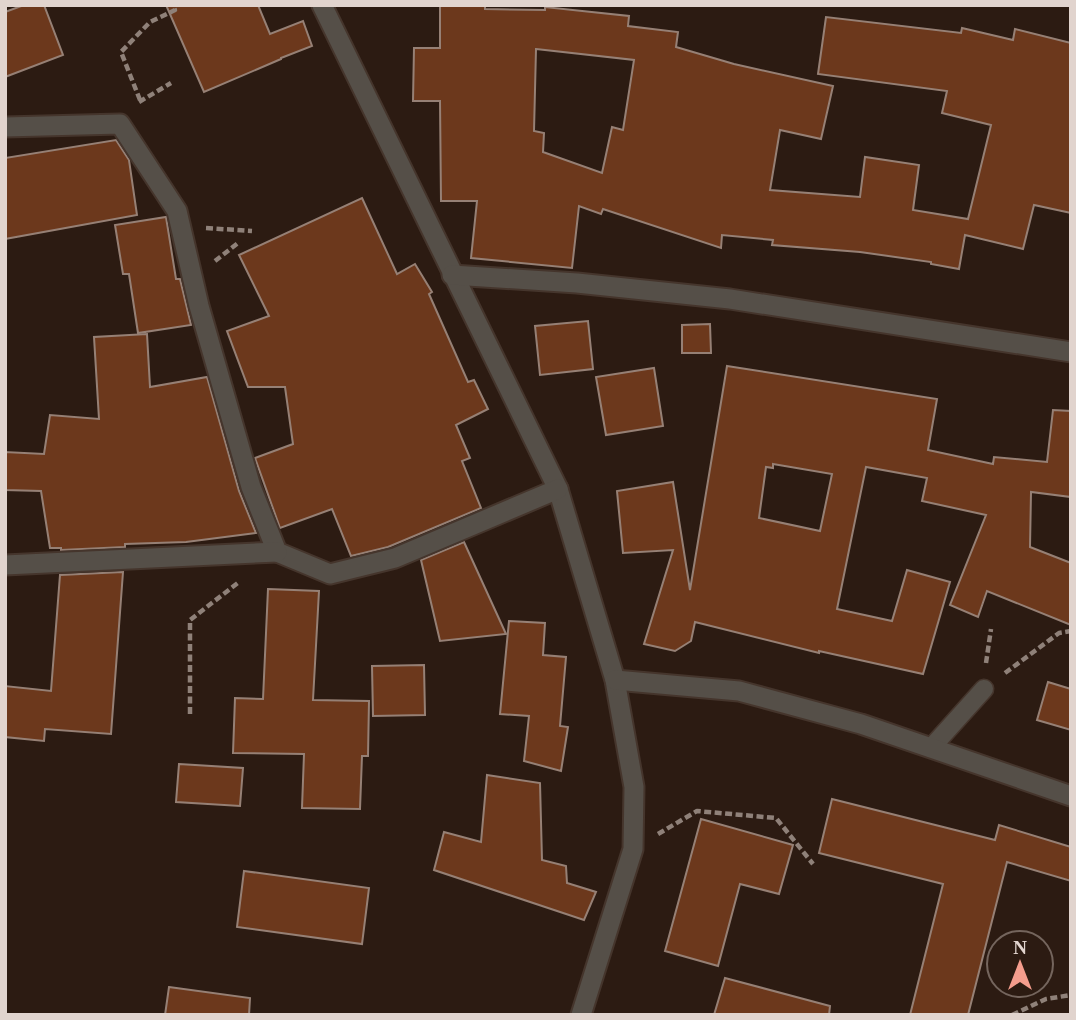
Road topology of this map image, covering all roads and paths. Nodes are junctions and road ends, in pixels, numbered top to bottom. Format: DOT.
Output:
graph roads {
  1 [pos="173,5"];
  2 [pos="322,5"];
  3 [pos="171,83"];
  4 [pos="140,100"];
  5 [pos="120,124"];
  6 [pos="5,127"];
  7 [pos="180,226"];
  8 [pos="252,231"];
  9 [pos="452,275"];
  10 [pos="1071,352"];
  11 [pos="558,489"];
  12 [pos="277,552"];
  13 [pos="5,565"];
  14 [pos="1071,631"];
  15 [pos="615,680"];
  16 [pos="984,689"];
  17 [pos="190,714"];
  18 [pos="931,748"];
  19 [pos="1071,796"];
  20 [pos="633,849"];
  21 [pos="813,864"];
  22 [pos="1071,995"];
  23 [pos="582,1015"];
  24 [pos="1012,1015"];
  1 -- 4 [label="path"];
  2 -- 9 [label="street"];
  3 -- 4 [label="path"];
  4 -- 5 [label="path"];
  5 -- 6 [label="street"];
  5 -- 7 [label="street"];
  7 -- 8 [label="path"];
  7 -- 12 [label="street"];
  9 -- 10 [label="street"];
  9 -- 11 [label="street"];
  11 -- 12 [label="street"];
  11 -- 15 [label="street"];
  12 -- 13 [label="street"];
  12 -- 17 [label="path"];
  14 -- 16 [label="path"];
  15 -- 18 [label="street"];
  15 -- 20 [label="street"];
  16 -- 18 [label="lane"];
  18 -- 19 [label="street"];
  20 -- 21 [label="path"];
  20 -- 23 [label="street"];
  22 -- 24 [label="path"];
}
